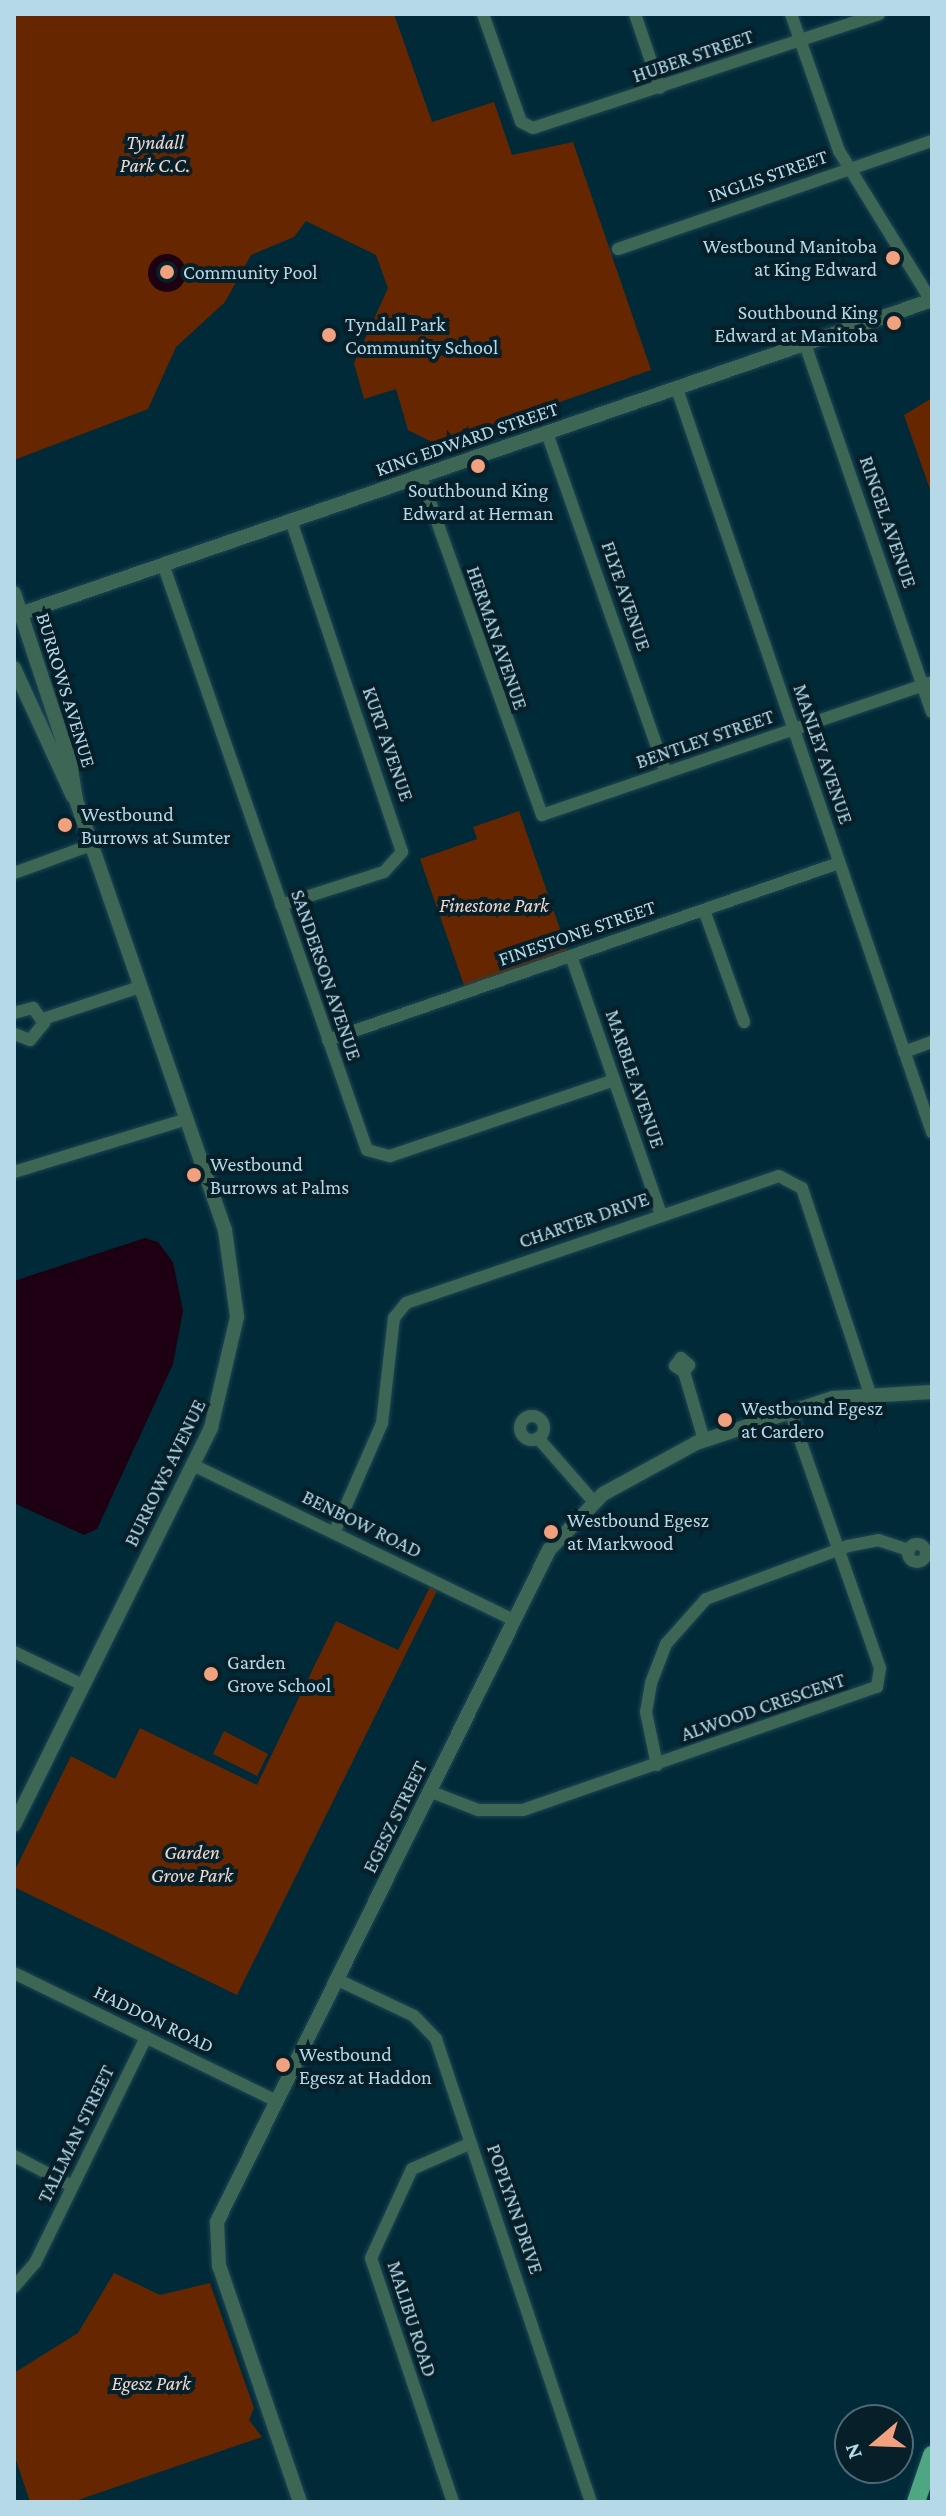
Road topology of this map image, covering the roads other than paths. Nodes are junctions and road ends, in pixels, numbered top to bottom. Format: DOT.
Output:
graph roads {
  1 [pos="483,14"];
  2 [pos="635,14"];
  3 [pos="791,14"];
  4 [pos="879,14"];
  5 [pos="800,41"];
  6 [pos="660,88"];
  7 [pos="932,141"];
  8 [pos="848,170"];
  9 [pos="618,249"];
  10 [pos="932,301"];
  11 [pos="805,344"];
  12 [pos="677,389"];
  13 [pos="547,433"];
  14 [pos="421,477"];
  15 [pos="291,521"];
  16 [pos="163,564"];
  17 [pos="14,593"];
  18 [pos="18,614"];
  19 [pos="14,668"];
  20 [pos="927,683"];
  21 [pos="932,712"];
  22 [pos="794,729"];
  23 [pos="666,773"];
  24 [pos="76,800"];
  25 [pos="536,812"];
  26 [pos="91,845"];
  27 [pos="839,863"];
  28 [pos="14,873"];
  29 [pos="281,905"];
  30 [pos="704,910"];
  31 [pos="571,956"];
  32 [pos="140,987"];
  33 [pos="14,1013"];
  34 [pos="43,1019"];
  35 [pos="744,1022"];
  36 [pos="14,1034"];
  37 [pos="328,1040"];
  38 [pos="932,1042"];
  39 [pos="904,1052"];
  40 [pos="614,1080"];
  41 [pos="187,1119"];
  42 [pos="932,1132"];
  43 [pos="14,1172"];
  44 [pos="661,1215"];
  45 [pos="684,1372"];
  46 [pos="869,1391"];
  47 [pos="932,1392"];
  48 [pos="790,1411"];
  49 [pos="538,1438"];
  50 [pos="704,1440"];
  51 [pos="193,1465"];
  52 [pos="594,1502"];
  53 [pos="334,1533"];
  54 [pos="839,1549"];
  55 [pos="909,1550"];
  56 [pos="514,1620"];
  57 [pos="14,1652"];
  58 [pos="83,1685"];
  59 [pos="657,1765"];
  60 [pos="429,1791"];
  61 [pos="16,1817"];
  62 [pos="14,1973"];
  63 [pos="338,1980"];
  64 [pos="146,2037"];
  65 [pos="277,2101"];
  66 [pos="471,2143"];
  67 [pos="14,2156"];
  68 [pos="72,2186"];
  69 [pos="14,2287"];
  70 [pos="932,2455"];
  71 [pos="922,2497"];
  72 [pos="300,2502"];
  73 [pos="453,2502"];
  74 [pos="591,2502"];
  1 -- 6 [label="street, HUBER STREET"];
  2 -- 6 [label="street"];
  3 -- 5 [label="street"];
  4 -- 5 [label="street, HUBER STREET"];
  5 -- 6 [label="street, HUBER STREET"];
  5 -- 8 [label="street"];
  7 -- 8 [label="street, INGLIS STREET"];
  8 -- 9 [label="street, INGLIS STREET"];
  8 -- 10 [label="street"];
  10 -- 11 [label="street, KING EDWARD STREET"];
  11 -- 12 [label="street, KING EDWARD STREET"];
  11 -- 20 [label="street, RINGEL AVENUE"];
  12 -- 13 [label="street, KING EDWARD STREET"];
  12 -- 22 [label="street, MANLEY AVENUE"];
  13 -- 14 [label="street, KING EDWARD STREET"];
  13 -- 23 [label="street, FLYE AVENUE"];
  14 -- 15 [label="street, KING EDWARD STREET"];
  14 -- 25 [label="street, HERMAN AVENUE"];
  15 -- 16 [label="street, KING EDWARD STREET"];
  15 -- 29 [label="street, KURT AVENUE"];
  16 -- 18 [label="street, KING EDWARD STREET"];
  16 -- 29 [label="street, SANDERSON AVENUE"];
  17 -- 18 [label="street, BURROWS AVENUE"];
  18 -- 24 [label="street, BURROWS AVENUE"];
  19 -- 24 [label="street, BURROWS AVENUE"];
  20 -- 21 [label="street, RINGEL AVENUE"];
  20 -- 22 [label="street, BENTLEY STREET"];
  22 -- 23 [label="street, BENTLEY STREET"];
  22 -- 27 [label="street, MANLEY AVENUE"];
  23 -- 25 [label="street, BENTLEY STREET"];
  24 -- 26 [label="street, BURROWS AVENUE"];
  26 -- 28 [label="street"];
  26 -- 32 [label="street, BURROWS AVENUE"];
  27 -- 30 [label="street, FINESTONE STREET"];
  27 -- 39 [label="street, MANLEY AVENUE"];
  29 -- 37 [label="street, SANDERSON AVENUE"];
  30 -- 31 [label="street, FINESTONE STREET"];
  30 -- 35 [label="street"];
  31 -- 37 [label="street, FINESTONE STREET"];
  31 -- 40 [label="street, MARBLE AVENUE"];
  32 -- 34 [label="street"];
  32 -- 41 [label="street, BURROWS AVENUE"];
  33 -- 34 [label="street"];
  34 -- 36 [label="street"];
  37 -- 40 [label="street, SANDERSON AVENUE"];
  38 -- 39 [label="street"];
  39 -- 42 [label="street, MANLEY AVENUE"];
  40 -- 44 [label="street, MARBLE AVENUE"];
  41 -- 43 [label="street"];
  41 -- 51 [label="street, BURROWS AVENUE"];
  44 -- 46 [label="street, CHARTER DRIVE"];
  44 -- 53 [label="street, CHARTER DRIVE"];
  45 -- 50 [label="street"];
  46 -- 47 [label="street, EGESZ STREET"];
  46 -- 48 [label="street, EGESZ STREET"];
  48 -- 50 [label="street, EGESZ STREET"];
  48 -- 54 [label="street, ALWOOD CRESCENT"];
  49 -- 52 [label="street"];
  50 -- 52 [label="street, EGESZ STREET"];
  51 -- 53 [label="street, BENBOW ROAD"];
  51 -- 58 [label="street, BURROWS AVENUE"];
  52 -- 56 [label="street, EGESZ STREET"];
  53 -- 56 [label="street, BENBOW ROAD"];
  54 -- 55 [label="street"];
  54 -- 59 [label="street"];
  54 -- 59 [label="street, ALWOOD CRESCENT"];
  56 -- 60 [label="street, EGESZ STREET"];
  57 -- 58 [label="street"];
  58 -- 61 [label="street, BURROWS AVENUE"];
  59 -- 60 [label="street, ALWOOD CRESCENT"];
  60 -- 63 [label="street, EGESZ STREET"];
  62 -- 64 [label="street, HADDON ROAD"];
  63 -- 65 [label="street, EGESZ STREET"];
  63 -- 66 [label="street, POPLYNN DRIVE"];
  64 -- 65 [label="street, HADDON ROAD"];
  64 -- 68 [label="street, TALLMAN STREET"];
  65 -- 72 [label="street, EGESZ STREET"];
  66 -- 73 [label="street, MALIBU ROAD"];
  66 -- 74 [label="street, POPLYNN DRIVE"];
  67 -- 68 [label="street"];
  68 -- 69 [label="street, TALLMAN STREET"];
  70 -- 71 [label="main road"];
}
